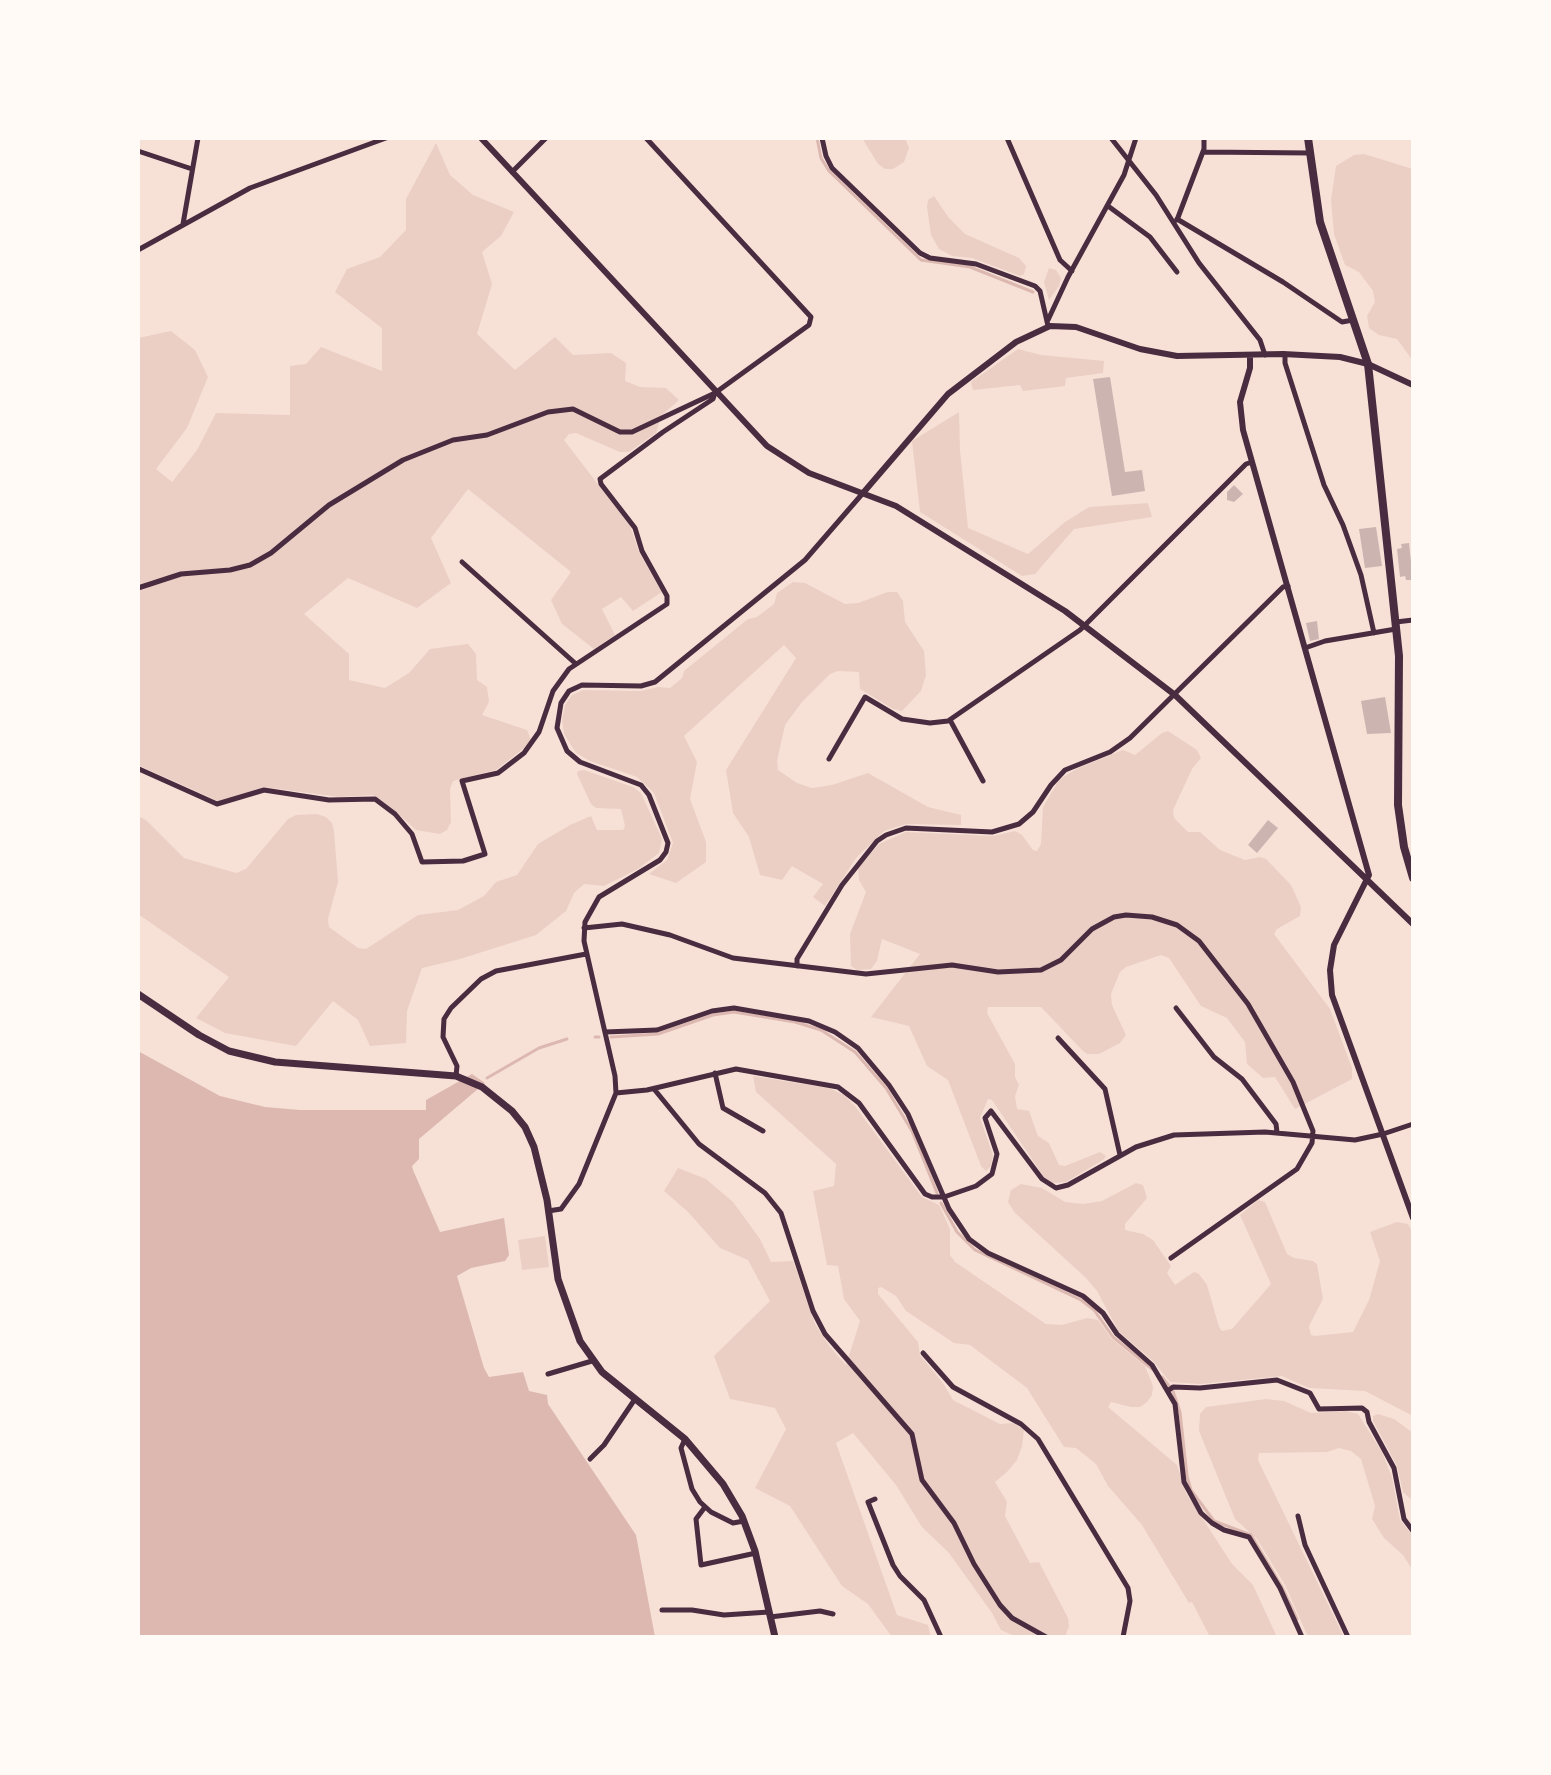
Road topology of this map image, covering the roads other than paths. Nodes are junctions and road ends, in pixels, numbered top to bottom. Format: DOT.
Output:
graph roads {
  1 [pos="198,138"];
  2 [pos="386,138"];
  3 [pos="474,138"];
  4 [pos="481,138"];
  5 [pos="546,138"];
  6 [pos="646,138"];
  7 [pos="822,138"];
  8 [pos="1007,138"];
  9 [pos="1111,138"];
  10 [pos="1136,138"];
  11 [pos="1204,138"];
  12 [pos="1308,138"];
  13 [pos="138,151"];
  14 [pos="1203,152"];
  15 [pos="1310,153"];
  16 [pos="1129,160"];
  17 [pos="192,169"];
  18 [pos="512,172"];
  19 [pos="1108,206"];
  20 [pos="1176,222"];
  21 [pos="183,225"];
  22 [pos="138,250"];
  23 [pos="1072,271"];
  24 [pos="1177,272"];
  25 [pos="1354,319"];
  26 [pos="1048,326"];
  27 [pos="1285,354"];
  28 [pos="1265,355"];
  29 [pos="1250,356"];
  30 [pos="1368,364"];
  31 [pos="1413,385"];
  32 [pos="715,393"];
  33 [pos="1252,462"];
  34 [pos="863,493"];
  35 [pos="462,562"];
  36 [pos="1288,586"];
  37 [pos="138,588"];
  38 [pos="1413,620"];
  39 [pos="1085,626"];
  40 [pos="1396,626"];
  41 [pos="1374,633"];
  42 [pos="1305,648"];
  43 [pos="576,664"];
  44 [pos="558,683"];
  45 [pos="569,691"];
  46 [pos="1175,695"];
  47 [pos="950,720"];
  48 [pos="829,759"];
  49 [pos="139,769"];
  50 [pos="983,781"];
  51 [pos="1413,878"];
  52 [pos="1367,879"];
  53 [pos="1413,924"];
  54 [pos="584,928"];
  55 [pos="586,954"];
  56 [pos="797,966"];
  57 [pos="138,994"];
  58 [pos="1176,1008"];
  59 [pos="605,1032"];
  60 [pos="1058,1038"];
  61 [pos="715,1073"];
  62 [pos="456,1076"];
  63 [pos="654,1089"];
  64 [pos="616,1093"];
  65 [pos="1413,1124"];
  66 [pos="763,1131"];
  67 [pos="1277,1132"];
  68 [pos="1383,1134"];
  69 [pos="1312,1136"];
  70 [pos="1120,1155"];
  71 [pos="944,1197"];
  72 [pos="548,1211"];
  73 [pos="1413,1218"];
  74 [pos="1171,1258"];
  75 [pos="923,1353"];
  76 [pos="592,1361"];
  77 [pos="548,1374"];
  78 [pos="1169,1390"];
  79 [pos="635,1399"];
  80 [pos="685,1439"];
  81 [pos="590,1459"];
  82 [pos="875,1499"];
  83 [pos="705,1507"];
  84 [pos="1298,1516"];
  85 [pos="744,1521"];
  86 [pos="1413,1531"];
  87 [pos="756,1553"];
  88 [pos="662,1610"];
  89 [pos="770,1614"];
  90 [pos="833,1614"];
  91 [pos="775,1637"];
  92 [pos="941,1637"];
  93 [pos="1046,1637"];
  94 [pos="1123,1637"];
  95 [pos="1302,1637"];
  96 [pos="1348,1637"];
  1 -- 17 [label="street"];
  2 -- 21 [label="street"];
  3 -- 4 [label="street"];
  4 -- 18 [label="street"];
  5 -- 18 [label="street"];
  6 -- 32 [label="street"];
  7 -- 26 [label="street"];
  8 -- 23 [label="street"];
  9 -- 16 [label="street"];
  10 -- 16 [label="street"];
  11 -- 14 [label="street"];
  12 -- 15 [label="main road"];
  13 -- 17 [label="street"];
  14 -- 15 [label="street"];
  14 -- 20 [label="street"];
  15 -- 25 [label="main road"];
  16 -- 19 [label="street"];
  16 -- 20 [label="street"];
  17 -- 21 [label="street"];
  18 -- 32 [label="street"];
  19 -- 23 [label="street"];
  19 -- 24 [label="street"];
  20 -- 25 [label="street"];
  20 -- 28 [label="street"];
  21 -- 22 [label="street"];
  23 -- 26 [label="street"];
  25 -- 30 [label="main road"];
  26 -- 29 [label="street"];
  26 -- 34 [label="street"];
  27 -- 28 [label="street"];
  27 -- 30 [label="street"];
  27 -- 41 [label="street"];
  28 -- 29 [label="street"];
  29 -- 33 [label="street"];
  30 -- 31 [label="street"];
  30 -- 40 [label="main road"];
  32 -- 34 [label="street"];
  32 -- 37 [label="street"];
  32 -- 43 [label="street"];
  33 -- 36 [label="street"];
  33 -- 39 [label="street"];
  34 -- 39 [label="street"];
  34 -- 45 [label="street"];
  35 -- 43 [label="street"];
  36 -- 42 [label="street"];
  36 -- 46 [label="street"];
  38 -- 40 [label="street"];
  39 -- 46 [label="street"];
  39 -- 47 [label="street"];
  40 -- 41 [label="street"];
  40 -- 51 [label="main road"];
  41 -- 42 [label="street"];
  42 -- 52 [label="street"];
  43 -- 44 [label="street"];
  44 -- 45 [label="street"];
  44 -- 49 [label="street"];
  45 -- 54 [label="street"];
  46 -- 52 [label="street"];
  46 -- 56 [label="street"];
  47 -- 48 [label="street"];
  47 -- 50 [label="street"];
  52 -- 53 [label="street"];
  52 -- 68 [label="street"];
  54 -- 55 [label="street"];
  54 -- 56 [label="street"];
  55 -- 59 [label="street"];
  55 -- 62 [label="street"];
  56 -- 69 [label="street"];
  57 -- 62 [label="main road"];
  58 -- 67 [label="street"];
  59 -- 64 [label="street"];
  59 -- 71 [label="street"];
  60 -- 70 [label="street"];
  61 -- 63 [label="street"];
  61 -- 66 [label="street"];
  61 -- 71 [label="street"];
  62 -- 72 [label="main road"];
  63 -- 64 [label="street"];
  63 -- 93 [label="street"];
  64 -- 72 [label="street"];
  65 -- 68 [label="street"];
  67 -- 69 [label="street"];
  67 -- 70 [label="street"];
  68 -- 69 [label="street"];
  68 -- 73 [label="street"];
  69 -- 74 [label="street"];
  70 -- 71 [label="street"];
  71 -- 78 [label="street"];
  72 -- 76 [label="main road"];
  75 -- 94 [label="street"];
  76 -- 77 [label="street"];
  76 -- 79 [label="main road"];
  78 -- 86 [label="street"];
  78 -- 95 [label="street"];
  79 -- 80 [label="main road"];
  79 -- 81 [label="street"];
  80 -- 83 [label="street"];
  80 -- 85 [label="main road"];
  82 -- 92 [label="street"];
  83 -- 85 [label="street"];
  83 -- 87 [label="street"];
  84 -- 96 [label="street"];
  85 -- 87 [label="main road"];
  87 -- 89 [label="main road"];
  88 -- 89 [label="street"];
  89 -- 90 [label="street"];
  89 -- 91 [label="main road"];
}
